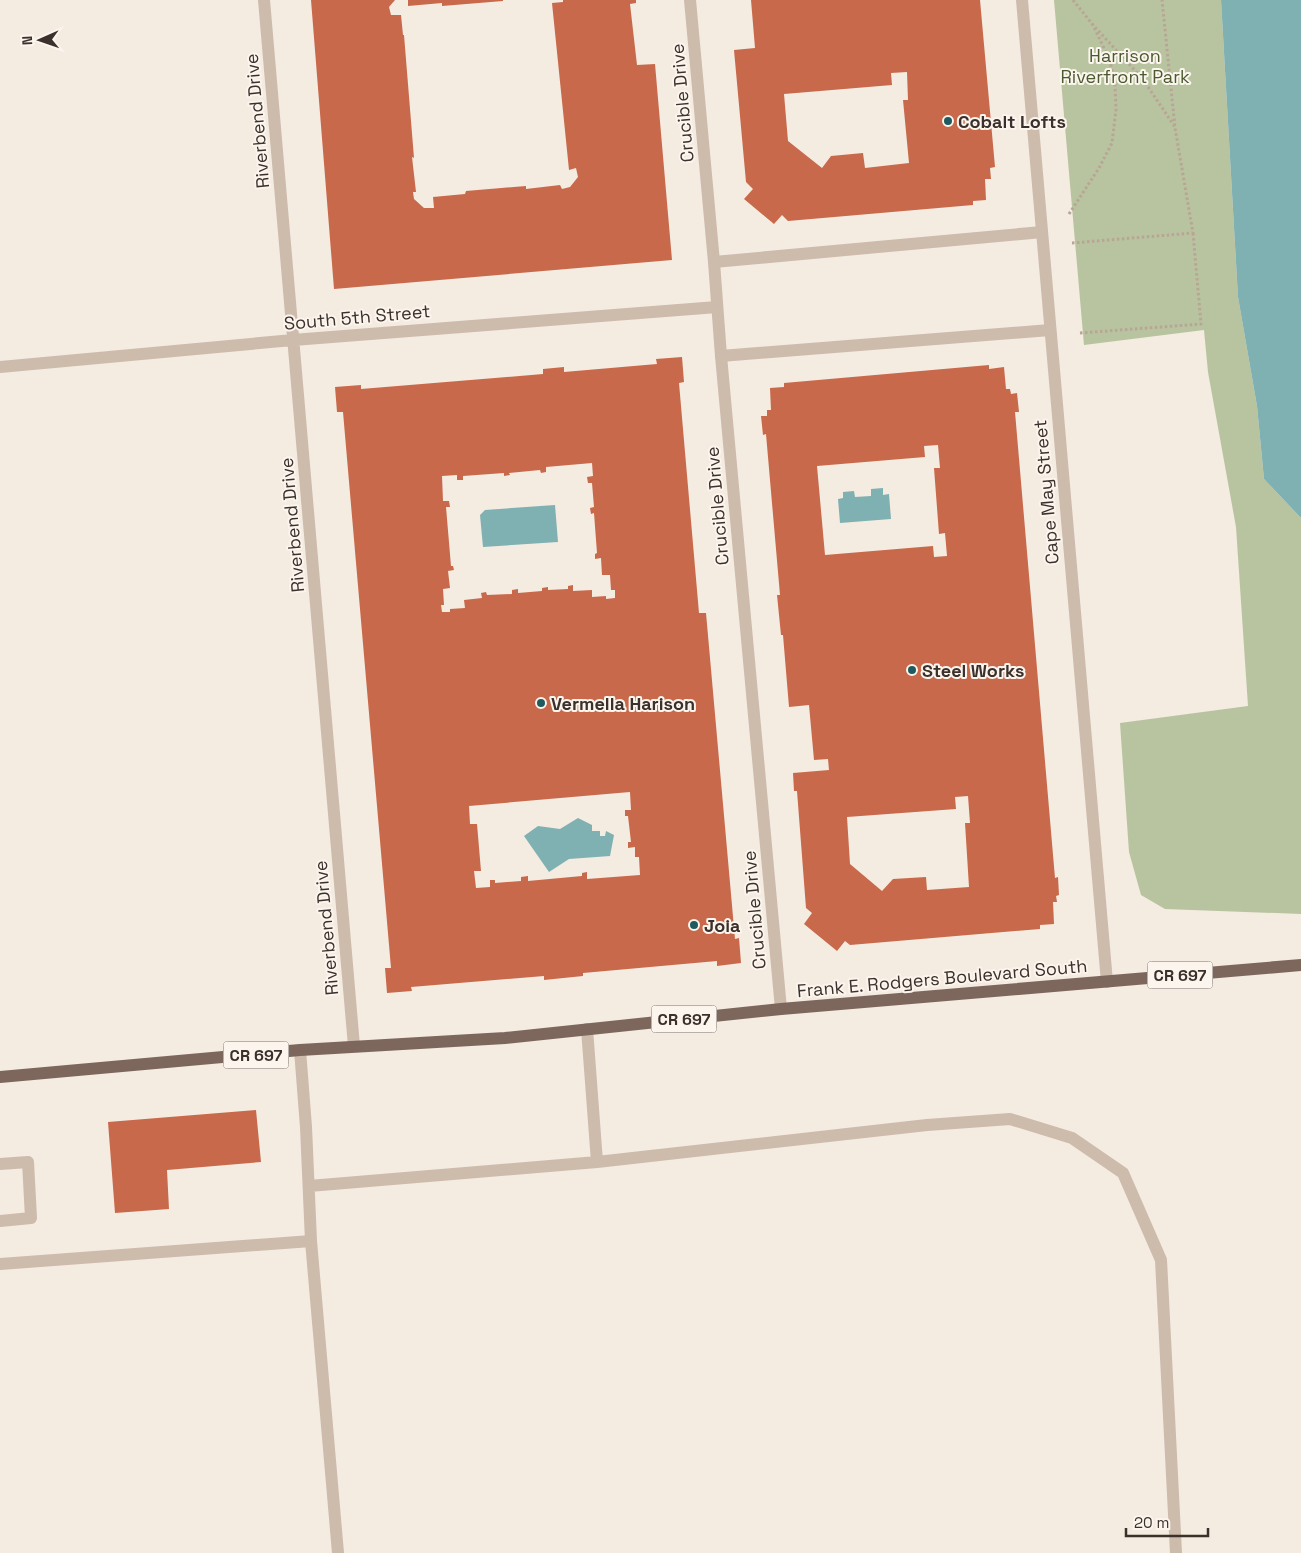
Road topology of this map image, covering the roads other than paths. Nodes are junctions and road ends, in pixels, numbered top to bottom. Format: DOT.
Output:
graph roads {
  1 [pos="264,0"];
  2 [pos="690,0"];
  3 [pos="1022,0"];
  4 [pos="1042,232"];
  5 [pos="714,262"];
  6 [pos="717,307"];
  7 [pos="1050,330"];
  8 [pos="294,340"];
  9 [pos="721,356"];
  10 [pos="0,367"];
  11 [pos="1301,965"];
  12 [pos="1106,982"];
  13 [pos="781,1009"];
  14 [pos="587,1029"];
  15 [pos="354,1046"];
  16 [pos="300,1050"];
  17 [pos="0,1077"];
  18 [pos="597,1162"];
  19 [pos="0,1164"];
  20 [pos="309,1186"];
  21 [pos="0,1220"];
  22 [pos="311,1241"];
  23 [pos="0,1264"];
  24 [pos="338,1553"];
  25 [pos="1176,1553"];
  1 -- 8 [label="street, Riverbend Drive"];
  2 -- 5 [label="street, Crucible Drive"];
  3 -- 4 [label="street, Cape May Street"];
  4 -- 5 [label="street"];
  4 -- 7 [label="street, Cape May Street"];
  5 -- 6 [label="street, Crucible Drive"];
  6 -- 8 [label="street, South 5th Street"];
  6 -- 9 [label="street, Crucible Drive"];
  7 -- 9 [label="street"];
  7 -- 12 [label="street, Cape May Street"];
  8 -- 10 [label="street, South 5th Street"];
  8 -- 15 [label="street, Riverbend Drive"];
  9 -- 13 [label="street, Crucible Drive"];
  11 -- 12 [label="main road, Frank E. Rodgers Boulevard South / CR 697"];
  12 -- 13 [label="main road, Frank E. Rodgers Boulevard South / CR 697"];
  13 -- 14 [label="main road, Frank E. Rodgers Boulevard South / CR 697"];
  14 -- 15 [label="main road, CR 697"];
  14 -- 18 [label="street"];
  15 -- 16 [label="main road, CR 697"];
  16 -- 17 [label="main road, CR 697"];
  16 -- 20 [label="street"];
  18 -- 20 [label="street"];
  18 -- 25 [label="street"];
  19 -- 21 [label="street"];
  20 -- 22 [label="street"];
  22 -- 23 [label="street"];
  22 -- 24 [label="street"];
}
